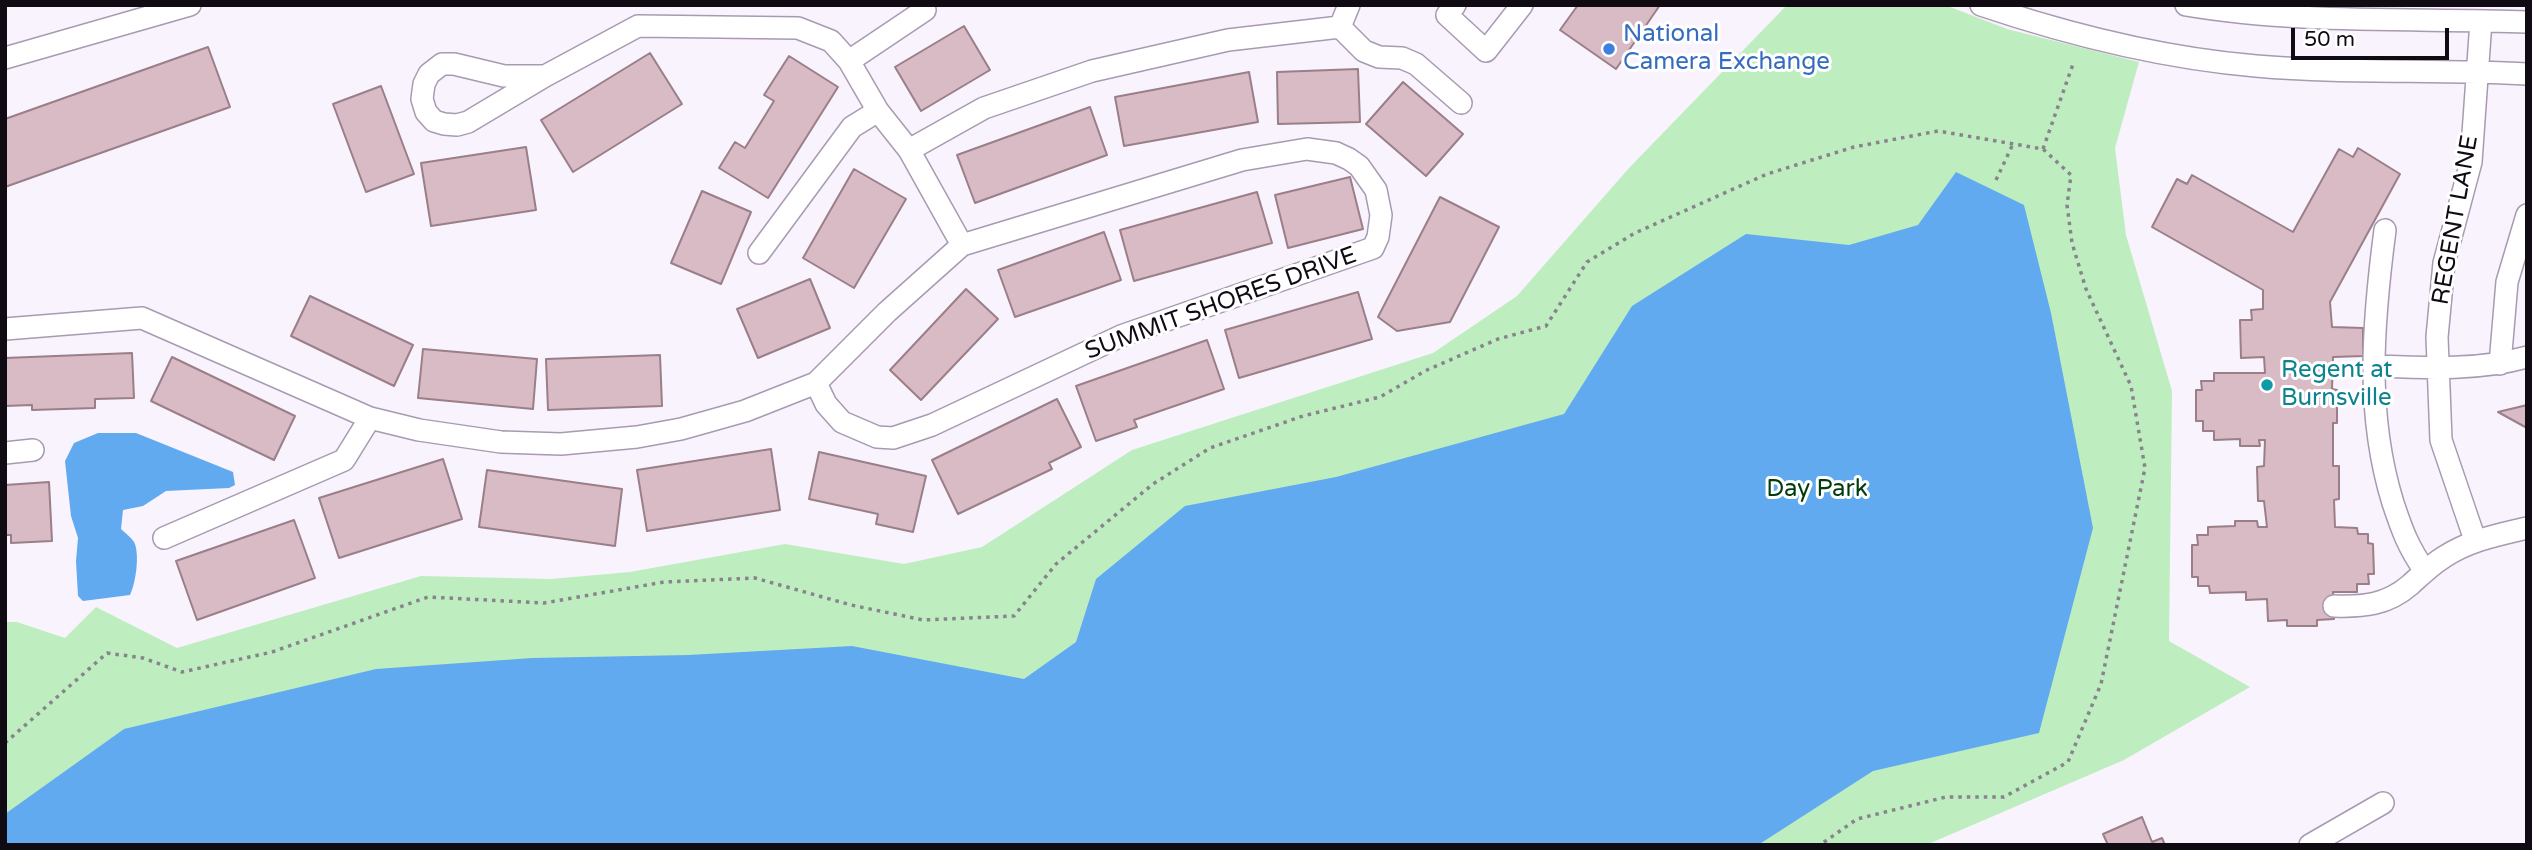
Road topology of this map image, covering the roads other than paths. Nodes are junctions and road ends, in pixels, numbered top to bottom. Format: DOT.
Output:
graph roads {
  1 [pos="190,5"];
  2 [pos="1349,5"];
  3 [pos="1455,5"];
  4 [pos="1522,5"];
  5 [pos="1981,5"];
  6 [pos="2186,5"];
  7 [pos="925,10"];
  8 [pos="2481,21"];
  9 [pos="2527,22"];
  10 [pos="1340,27"];
  11 [pos="5,58"];
  12 [pos="849,61"];
  13 [pos="2477,71"];
  14 [pos="2527,74"];
  15 [pos="545,76"];
  16 [pos="1461,103"];
  17 [pos="878,111"];
  18 [pos="909,150"];
  19 [pos="2527,215"];
  20 [pos="2385,230"];
  21 [pos="962,245"];
  22 [pos="759,253"];
  23 [pos="5,329"];
  24 [pos="2527,357"];
  25 [pos="2500,364"];
  26 [pos="2374,366"];
  27 [pos="2438,368"];
  28 [pos="816,383"];
  29 [pos="370,418"];
  30 [pos="33,450"];
  31 [pos="5,453"];
  32 [pos="2527,528"];
  33 [pos="164,538"];
  34 [pos="2475,540"];
  35 [pos="2425,571"];
  36 [pos="2334,606"];
  37 [pos="2383,803"];
  38 [pos="2310,845"];
  1 -- 11 [label="street"];
  2 -- 10 [label="street"];
  3 -- 4 [label="street"];
  5 -- 13 [label="street"];
  6 -- 8 [label="street"];
  7 -- 12 [label="street"];
  8 -- 9 [label="street"];
  8 -- 13 [label="street, REGENT LANE"];
  10 -- 16 [label="street"];
  10 -- 18 [label="street"];
  12 -- 15 [label="street"];
  12 -- 17 [label="street"];
  13 -- 14 [label="street"];
  13 -- 27 [label="street, REGENT LANE"];
  15 -- 15 [label="street"];
  17 -- 18 [label="street"];
  17 -- 22 [label="street"];
  18 -- 21 [label="street"];
  19 -- 25 [label="street"];
  20 -- 26 [label="street"];
  21 -- 28 [label="street, SUMMIT SHORES DRIVE"];
  21 -- 28 [label="street, SUMMIT SHORES DRIVE"];
  23 -- 29 [label="street, SUMMIT SHORES DRIVE"];
  24 -- 25 [label="street"];
  25 -- 27 [label="street"];
  26 -- 27 [label="street"];
  26 -- 35 [label="street"];
  27 -- 34 [label="street, REGENT LANE"];
  28 -- 29 [label="street, SUMMIT SHORES DRIVE"];
  29 -- 33 [label="street"];
  30 -- 31 [label="street"];
  32 -- 34 [label="street"];
  34 -- 35 [label="street"];
  35 -- 36 [label="street"];
  37 -- 38 [label="street"];
}
